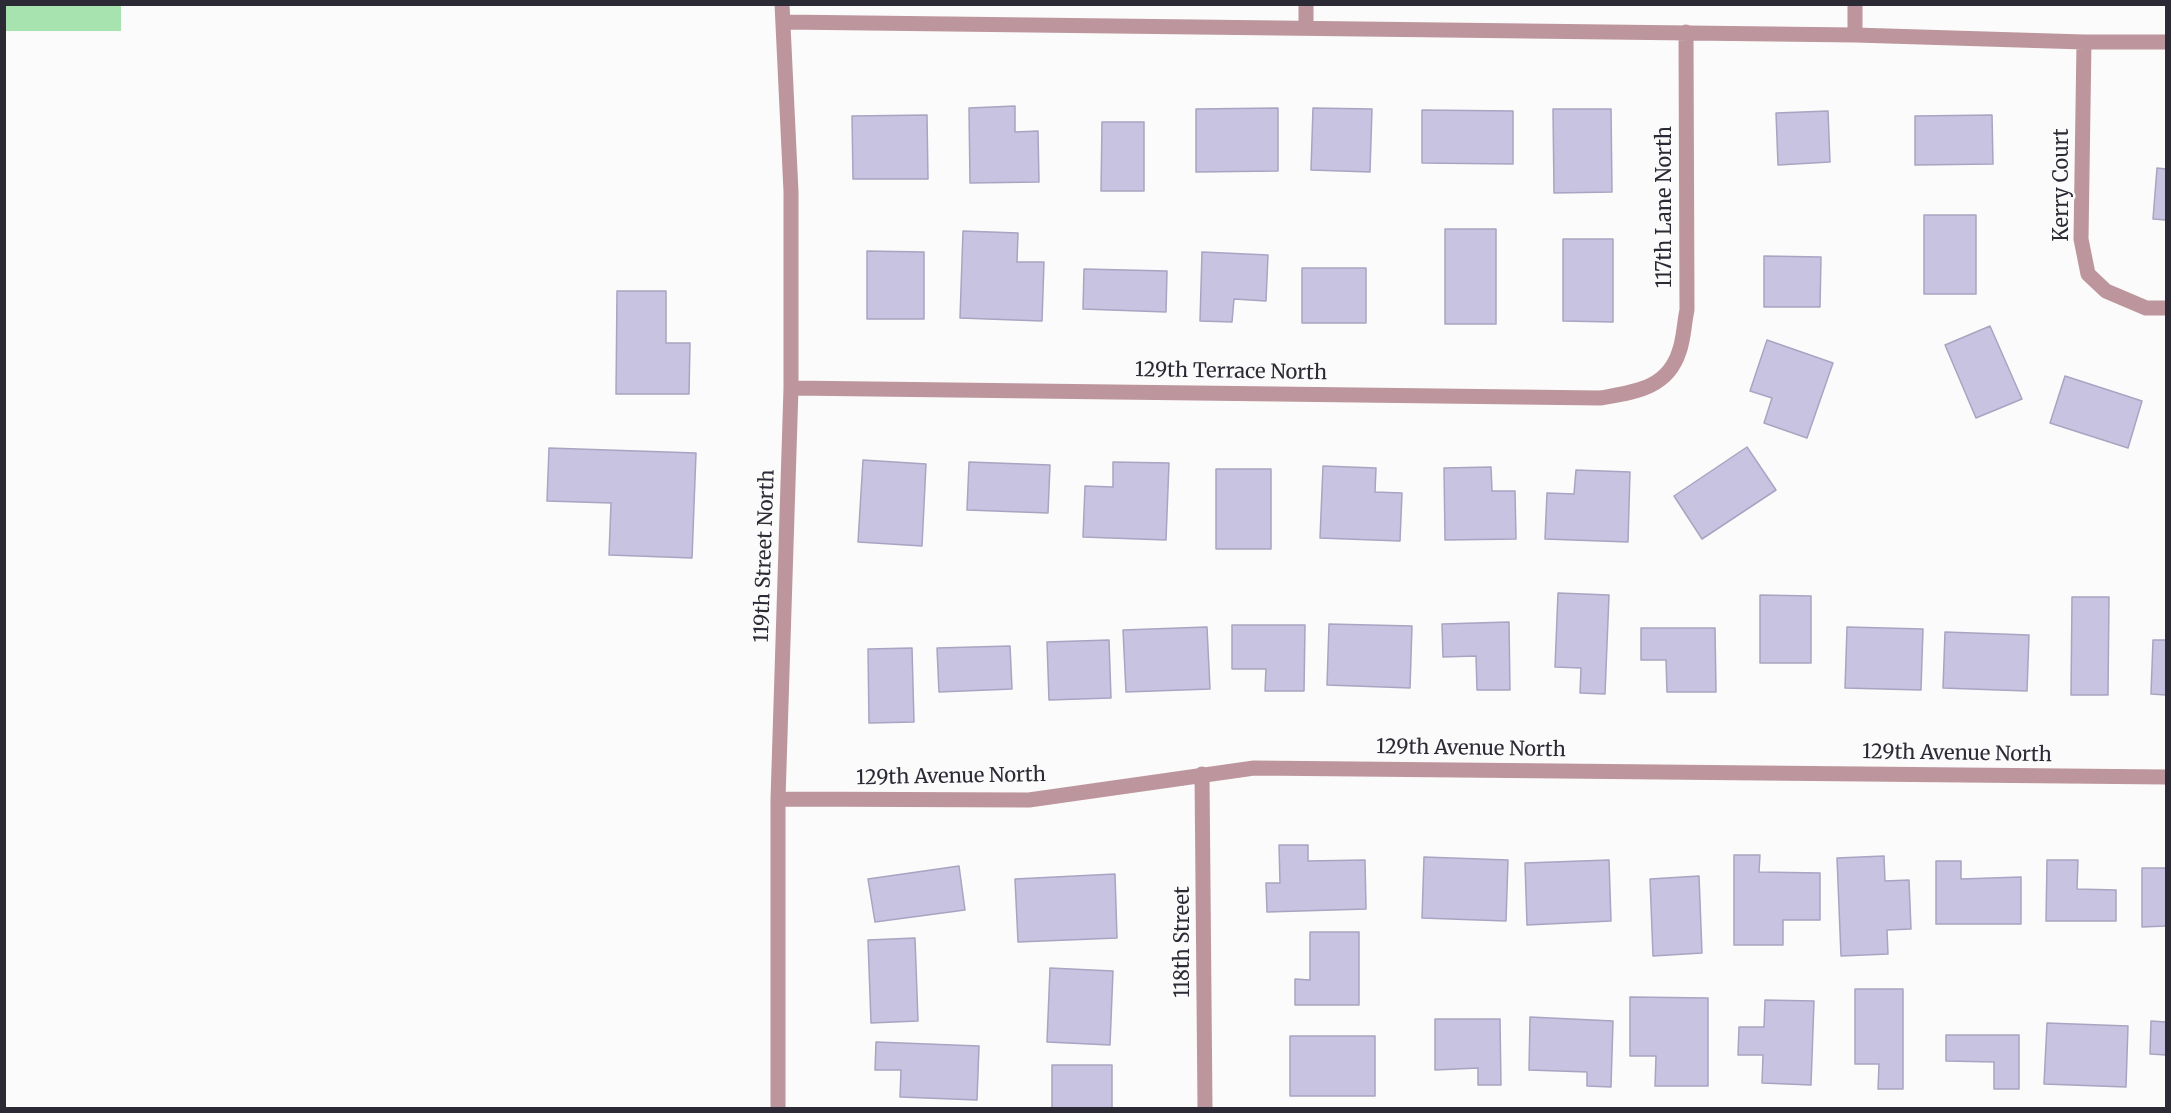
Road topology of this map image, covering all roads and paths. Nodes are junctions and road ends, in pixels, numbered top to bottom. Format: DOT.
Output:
graph roads {
  1 [pos="782,4"];
  2 [pos="1306,4"];
  3 [pos="1855,4"];
  4 [pos="784,22"];
  5 [pos="1306,28"];
  6 [pos="1686,32"];
  7 [pos="1855,35"];
  8 [pos="2084,42"];
  9 [pos="2166,42"];
  10 [pos="2166,308"];
  11 [pos="1666,377"];
  12 [pos="792,388"];
  13 [pos="1202,774"];
  14 [pos="2166,777"];
  15 [pos="778,799"];
  16 [pos="778,1108"];
  17 [pos="1205,1108"];
  1 -- 4 [label="street, 119th Street North"];
  2 -- 5 [label="street"];
  3 -- 7 [label="street"];
  4 -- 5 [label="street"];
  4 -- 12 [label="street, 119th Street North"];
  5 -- 6 [label="street"];
  6 -- 7 [label="street"];
  6 -- 11 [label="street, 117th Lane North"];
  7 -- 8 [label="street"];
  8 -- 9 [label="street"];
  8 -- 10 [label="street, Kerry Court"];
  11 -- 12 [label="street, 129th Terrace North"];
  12 -- 15 [label="street, 119th Street North"];
  13 -- 14 [label="street, 129th Avenue North"];
  13 -- 15 [label="street, 129th Avenue North"];
  13 -- 17 [label="street, 118th Street"];
  15 -- 16 [label="street, 119th Street North"];
}
